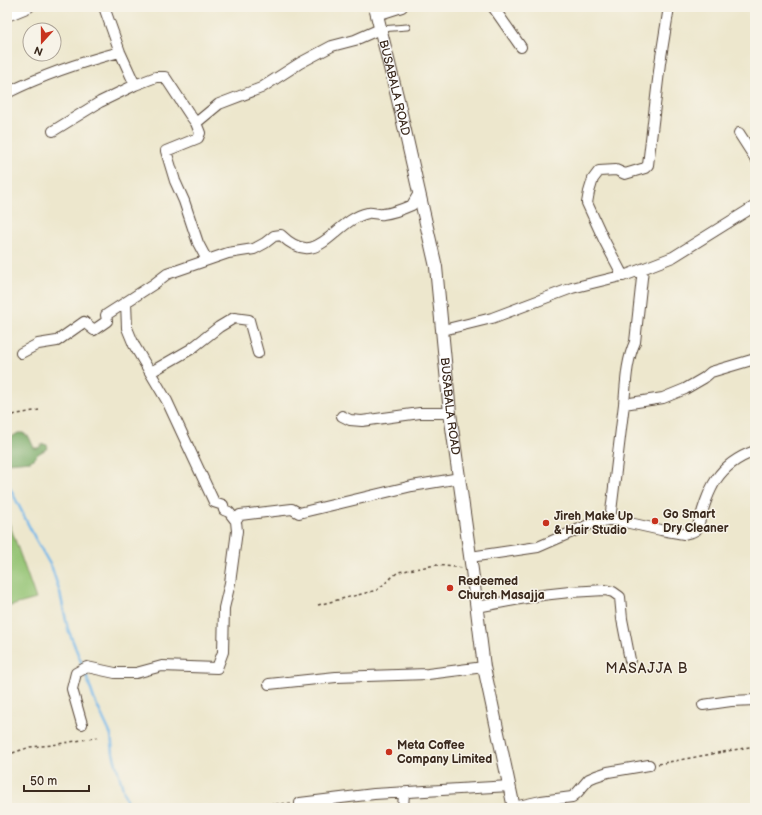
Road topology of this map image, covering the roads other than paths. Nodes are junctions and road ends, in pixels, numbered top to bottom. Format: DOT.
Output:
graph roads {
  1 [pos="29,7"];
  2 [pos="104,7"];
  3 [pos="402,7"];
  4 [pos="493,7"];
  5 [pos="669,7"];
  6 [pos="376,11"];
  7 [pos="7,16"];
  8 [pos="407,26"];
  9 [pos="380,29"];
  10 [pos="521,47"];
  11 [pos="120,52"];
  12 [pos="135,85"];
  13 [pos="7,93"];
  14 [pos="196,123"];
  15 [pos="53,131"];
  16 [pos="739,133"];
  17 [pos="755,158"];
  18 [pos="419,193"];
  19 [pos="755,206"];
  20 [pos="207,260"];
  21 [pos="644,269"];
  22 [pos="623,276"];
  23 [pos="126,302"];
  24 [pos="443,330"];
  25 [pos="21,353"];
  26 [pos="258,353"];
  27 [pos="755,359"];
  28 [pos="151,372"];
  29 [pos="624,404"];
  30 [pos="450,413"];
  31 [pos="342,416"];
  32 [pos="755,451"];
  33 [pos="460,478"];
  34 [pos="610,520"];
  35 [pos="236,521"];
  36 [pos="470,557"];
  37 [pos="477,608"];
  38 [pos="630,660"];
  39 [pos="484,666"];
  40 [pos="269,684"];
  41 [pos="755,700"];
  42 [pos="703,705"];
  43 [pos="82,724"];
  44 [pos="649,765"];
  45 [pos="510,786"];
  46 [pos="404,793"];
  47 [pos="300,805"];
  48 [pos="514,807"];
  49 [pos="404,808"];
  1 -- 7 [label="street"];
  2 -- 11 [label="street"];
  3 -- 6 [label="street"];
  4 -- 10 [label="street"];
  5 -- 22 [label="street"];
  6 -- 9 [label="street, BUSABALA ROAD"];
  8 -- 9 [label="lane"];
  9 -- 14 [label="street"];
  9 -- 18 [label="street, BUSABALA ROAD"];
  11 -- 12 [label="street"];
  11 -- 13 [label="street"];
  12 -- 14 [label="street"];
  12 -- 15 [label="street"];
  14 -- 20 [label="street"];
  16 -- 17 [label="street"];
  18 -- 20 [label="street"];
  18 -- 24 [label="street, BUSABALA ROAD"];
  19 -- 21 [label="street"];
  20 -- 23 [label="street"];
  21 -- 22 [label="street"];
  21 -- 29 [label="street"];
  22 -- 24 [label="street"];
  23 -- 25 [label="street"];
  23 -- 28 [label="street"];
  24 -- 30 [label="street, BUSABALA ROAD"];
  26 -- 28 [label="street"];
  27 -- 29 [label="street"];
  28 -- 35 [label="street"];
  29 -- 34 [label="street"];
  30 -- 31 [label="street"];
  30 -- 33 [label="street, BUSABALA ROAD"];
  32 -- 34 [label="street"];
  33 -- 35 [label="street"];
  33 -- 36 [label="street, BUSABALA ROAD"];
  34 -- 36 [label="street"];
  35 -- 43 [label="street"];
  36 -- 37 [label="street, BUSABALA ROAD"];
  37 -- 38 [label="street"];
  37 -- 39 [label="street, BUSABALA ROAD"];
  39 -- 40 [label="street"];
  39 -- 45 [label="street, BUSABALA ROAD"];
  41 -- 42 [label="street"];
  44 -- 48 [label="street"];
  45 -- 46 [label="street"];
  45 -- 48 [label="street, BUSABALA ROAD"];
  46 -- 47 [label="street"];
  46 -- 49 [label="street"];
}
